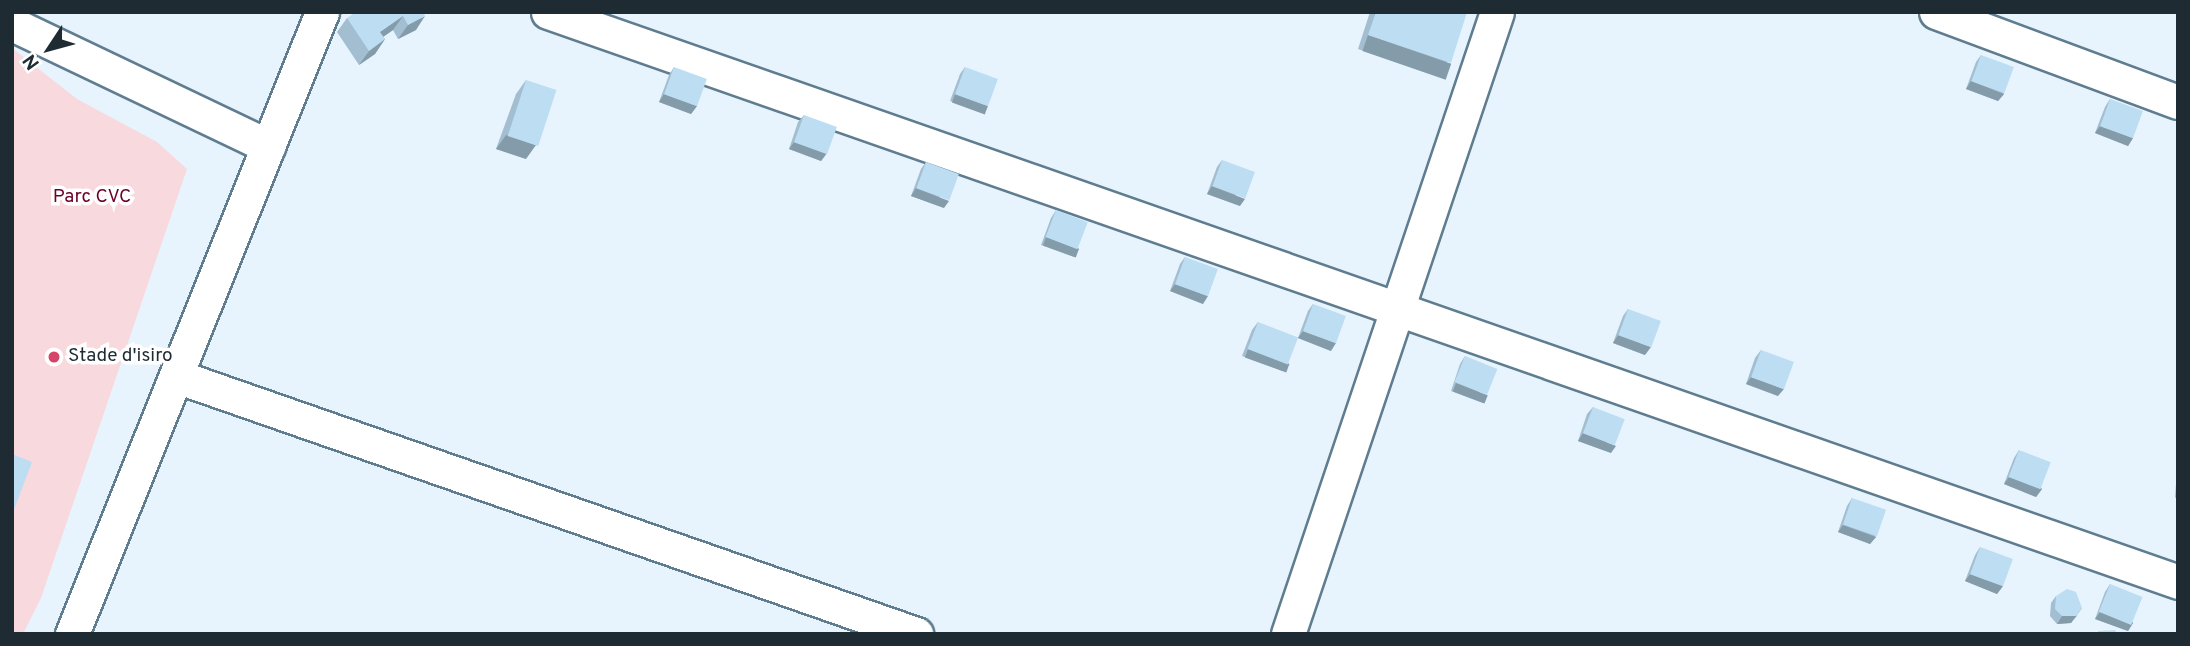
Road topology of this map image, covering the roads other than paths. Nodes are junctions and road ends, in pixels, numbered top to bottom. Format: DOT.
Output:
graph roads {
  1 [pos="322,12"];
  2 [pos="548,12"];
  3 [pos="1497,12"];
  4 [pos="1936,12"];
  5 [pos="12,24"];
  6 [pos="2178,102"];
  7 [pos="268,146"];
  8 [pos="1398,309"];
  9 [pos="176,376"];
  10 [pos="2178,582"];
  11 [pos="72,634"];
  12 [pos="916,634"];
  13 [pos="1288,634"];
  1 -- 7 [label="street"];
  2 -- 8 [label="street"];
  3 -- 8 [label="street"];
  4 -- 6 [label="street"];
  5 -- 7 [label="street"];
  7 -- 9 [label="street"];
  8 -- 10 [label="street"];
  8 -- 13 [label="street"];
  9 -- 11 [label="street"];
  9 -- 12 [label="street"];
}
